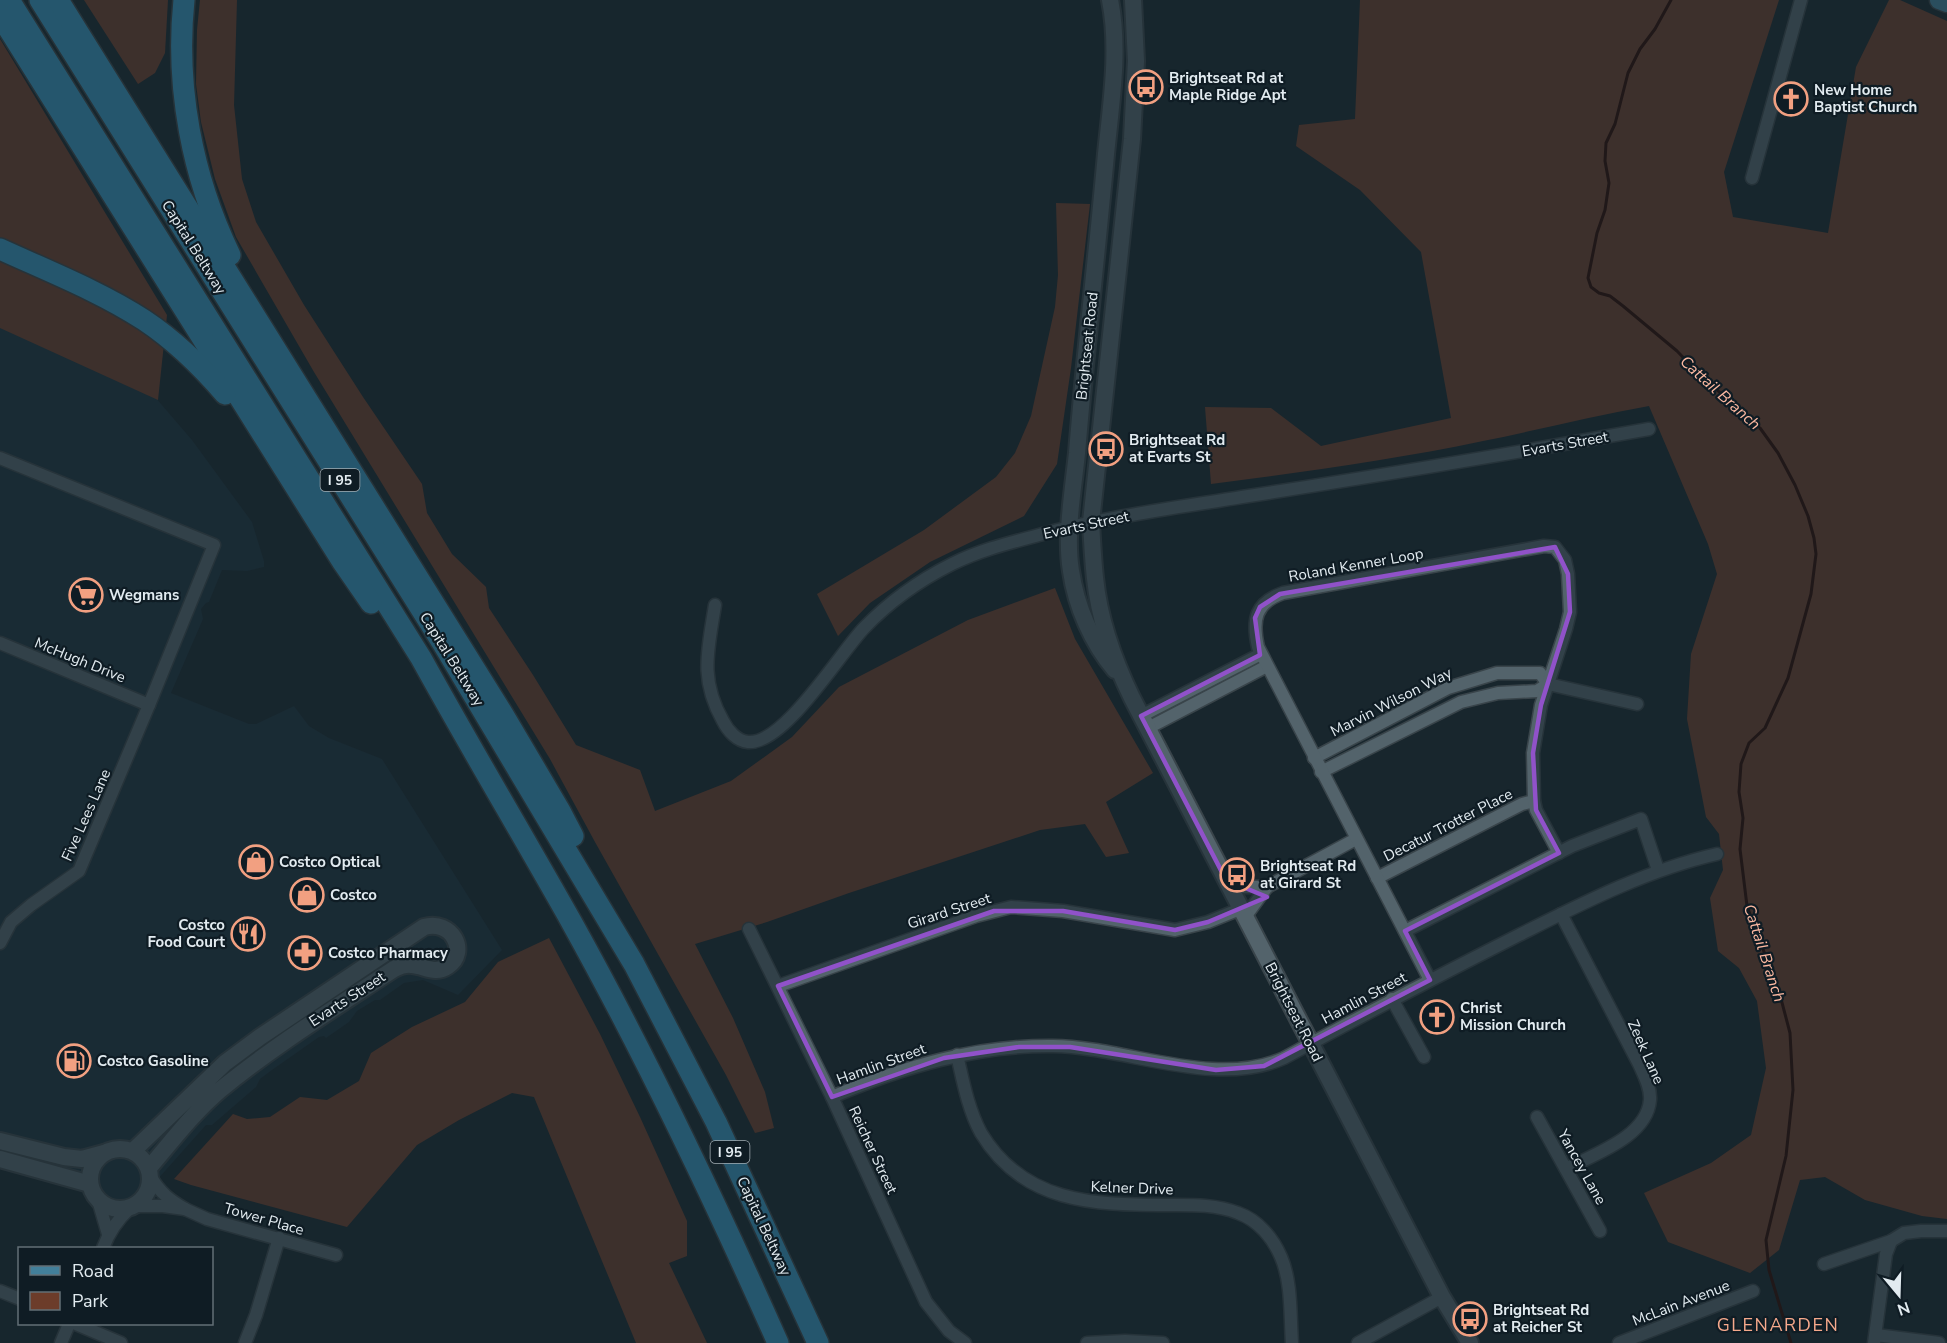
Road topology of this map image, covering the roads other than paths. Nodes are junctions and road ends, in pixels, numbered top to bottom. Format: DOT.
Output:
graph roads {
  1 [pos="9,0"];
  2 [pos="40,0"];
  3 [pos="58,0"];
  4 [pos="184,0"];
  5 [pos="1110,0"];
  6 [pos="1133,0"];
  7 [pos="1801,0"];
  8 [pos="1939,0"];
  9 [pos="1947,3"];
  10 [pos="0,15"];
  11 [pos="1752,178"];
  12 [pos="0,249"];
  13 [pos="269,337"];
  14 [pos="1649,429"];
  15 [pos="273,452"];
  16 [pos="0,458"];
  17 [pos="1091,522"];
  18 [pos="1071,527"];
  19 [pos="715,605"];
  20 [pos="0,643"];
  21 [pos="1261,654"];
  22 [pos="1268,666"];
  23 [pos="1123,679"];
  24 [pos="1548,684"];
  25 [pos="1637,704"];
  26 [pos="149,705"];
  27 [pos="1144,722"];
  28 [pos="474,755"];
  29 [pos="1314,758"];
  30 [pos="1322,772"];
  31 [pos="1534,801"];
  32 [pos="1356,839"];
  33 [pos="1559,853"];
  34 [pos="1717,854"];
  35 [pos="1658,870"];
  36 [pos="1377,878"];
  37 [pos="1226,880"];
  38 [pos="1267,887"];
  39 [pos="1242,913"];
  40 [pos="1561,914"];
  41 [pos="748,929"];
  42 [pos="1405,931"];
  43 [pos="0,943"];
  44 [pos="634,964"];
  45 [pos="1430,980"];
  46 [pos="778,986"];
  47 [pos="1392,999"];
  48 [pos="1310,1043"];
  49 [pos="957,1055"];
  50 [pos="1425,1057"];
  51 [pos="832,1097"];
  52 [pos="1537,1117"];
  53 [pos="0,1141"];
  54 [pos="133,1151"];
  55 [pos="104,1153"];
  56 [pos="0,1159"];
  57 [pos="1566,1169"];
  58 [pos="150,1173"];
  59 [pos="90,1184"];
  60 [pos="98,1200"];
  61 [pos="133,1207"];
  62 [pos="185,1209"];
  63 [pos="1600,1231"];
  64 [pos="1947,1231"];
  65 [pos="108,1234"];
  66 [pos="279,1238"];
  67 [pos="1891,1241"];
  68 [pos="102,1247"];
  69 [pos="336,1255"];
  70 [pos="1824,1264"];
  71 [pos="0,1291"];
  72 [pos="1753,1291"];
  73 [pos="1442,1297"];
  74 [pos="18,1298"];
  75 [pos="68,1325"];
  76 [pos="81,1325"];
  77 [pos="1875,1339"];
  78 [pos="61,1343"];
  79 [pos="122,1343"];
  80 [pos="245,1343"];
  81 [pos="778,1343"];
  82 [pos="818,1343"];
  83 [pos="965,1343"];
  84 [pos="1087,1343"];
  85 [pos="1163,1343"];
  86 [pos="1292,1343"];
  87 [pos="1358,1343"];
  88 [pos="1470,1343"];
  89 [pos="1619,1343"];
  90 [pos="1939,1343"];
  1 -- 28 [label="highway, Capital Beltway / I 95"];
  2 -- 44 [label="highway, Capital Beltway / I 95"];
  3 -- 13 [label="highway"];
  4 -- 13 [label="highway"];
  5 -- 18 [label="street, Brightseat Road"];
  6 -- 17 [label="street, Brightseat Road"];
  7 -- 11 [label="street"];
  8 -- 9 [label="main road"];
  10 -- 15 [label="highway"];
  12 -- 15 [label="highway"];
  13 -- 44 [label="highway"];
  14 -- 17 [label="street, Evarts Street"];
  15 -- 28 [label="highway"];
  16 -- 26 [label="street, Five Lees Lane"];
  17 -- 18 [label="street, Evarts Street"];
  17 -- 23 [label="street, Brightseat Road"];
  18 -- 19 [label="street, Evarts Street"];
  18 -- 23 [label="street, Brightseat Road"];
  20 -- 26 [label="street, McHugh Drive"];
  21 -- 22 [label="street, Roland Kenner Loop"];
  21 -- 24 [label="street, Roland Kenner Loop"];
  21 -- 27 [label="street"];
  22 -- 27 [label="street"];
  22 -- 29 [label="street, Roland Kenner Loop"];
  23 -- 27 [label="street, Brightseat Road"];
  24 -- 25 [label="street, Marvin Wilson Way"];
  24 -- 29 [label="street, Marvin Wilson Way"];
  24 -- 30 [label="street, Marvin Wilson Way"];
  24 -- 31 [label="street, Roland Kenner Loop"];
  26 -- 43 [label="street, Five Lees Lane"];
  27 -- 37 [label="street, Brightseat Road"];
  28 -- 81 [label="highway, Capital Beltway / I 95"];
  29 -- 30 [label="street, Roland Kenner Loop"];
  30 -- 32 [label="street, Roland Kenner Loop"];
  31 -- 33 [label="street, Roland Kenner Loop"];
  31 -- 36 [label="street, Decatur Trotter Place"];
  32 -- 36 [label="street, Roland Kenner Loop"];
  32 -- 38 [label="street"];
  33 -- 35 [label="street"];
  33 -- 42 [label="street"];
  34 -- 35 [label="street, Hamlin Street"];
  35 -- 40 [label="street, Hamlin Street"];
  36 -- 42 [label="street, Roland Kenner Loop"];
  37 -- 38 [label="street"];
  37 -- 39 [label="street, Brightseat Road"];
  38 -- 39 [label="street"];
  39 -- 46 [label="street, Girard Street"];
  39 -- 48 [label="street, Brightseat Road"];
  40 -- 45 [label="street, Hamlin Street"];
  40 -- 57 [label="street, Zeek Lane"];
  41 -- 46 [label="street, Reicher Street"];
  42 -- 45 [label="street, Roland Kenner Loop"];
  44 -- 82 [label="highway, Capital Beltway / I 95"];
  45 -- 47 [label="street, Hamlin Street"];
  46 -- 51 [label="street, Reicher Street"];
  47 -- 48 [label="street, Hamlin Street"];
  47 -- 50 [label="street"];
  48 -- 49 [label="street, Hamlin Street"];
  48 -- 73 [label="street, Brightseat Road"];
  49 -- 51 [label="street, Hamlin Street"];
  49 -- 86 [label="street, Kelner Drive"];
  51 -- 83 [label="street, Reicher Street"];
  52 -- 57 [label="street, Yancey Lane"];
  53 -- 55 [label="street"];
  54 -- 55 [label="street"];
  54 -- 58 [label="street"];
  54 -- 58 [label="street, Evarts Street"];
  55 -- 59 [label="street"];
  56 -- 59 [label="street"];
  57 -- 63 [label="street, Yancey Lane"];
  58 -- 61 [label="street"];
  58 -- 62 [label="street, Tower Place"];
  59 -- 60 [label="street"];
  60 -- 61 [label="street"];
  60 -- 65 [label="street"];
  61 -- 62 [label="street, Tower Place"];
  61 -- 65 [label="street"];
  62 -- 66 [label="street, Tower Place"];
  64 -- 67 [label="street"];
  65 -- 68 [label="street"];
  66 -- 69 [label="street, Tower Place"];
  66 -- 80 [label="street"];
  67 -- 70 [label="street"];
  67 -- 77 [label="street"];
  71 -- 74 [label="street"];
  72 -- 89 [label="street, McLain Avenue"];
  73 -- 87 [label="street"];
  73 -- 88 [label="street, Brightseat Road"];
  75 -- 78 [label="street"];
  76 -- 79 [label="street"];
  77 -- 90 [label="street"];
  84 -- 85 [label="street"];
}
